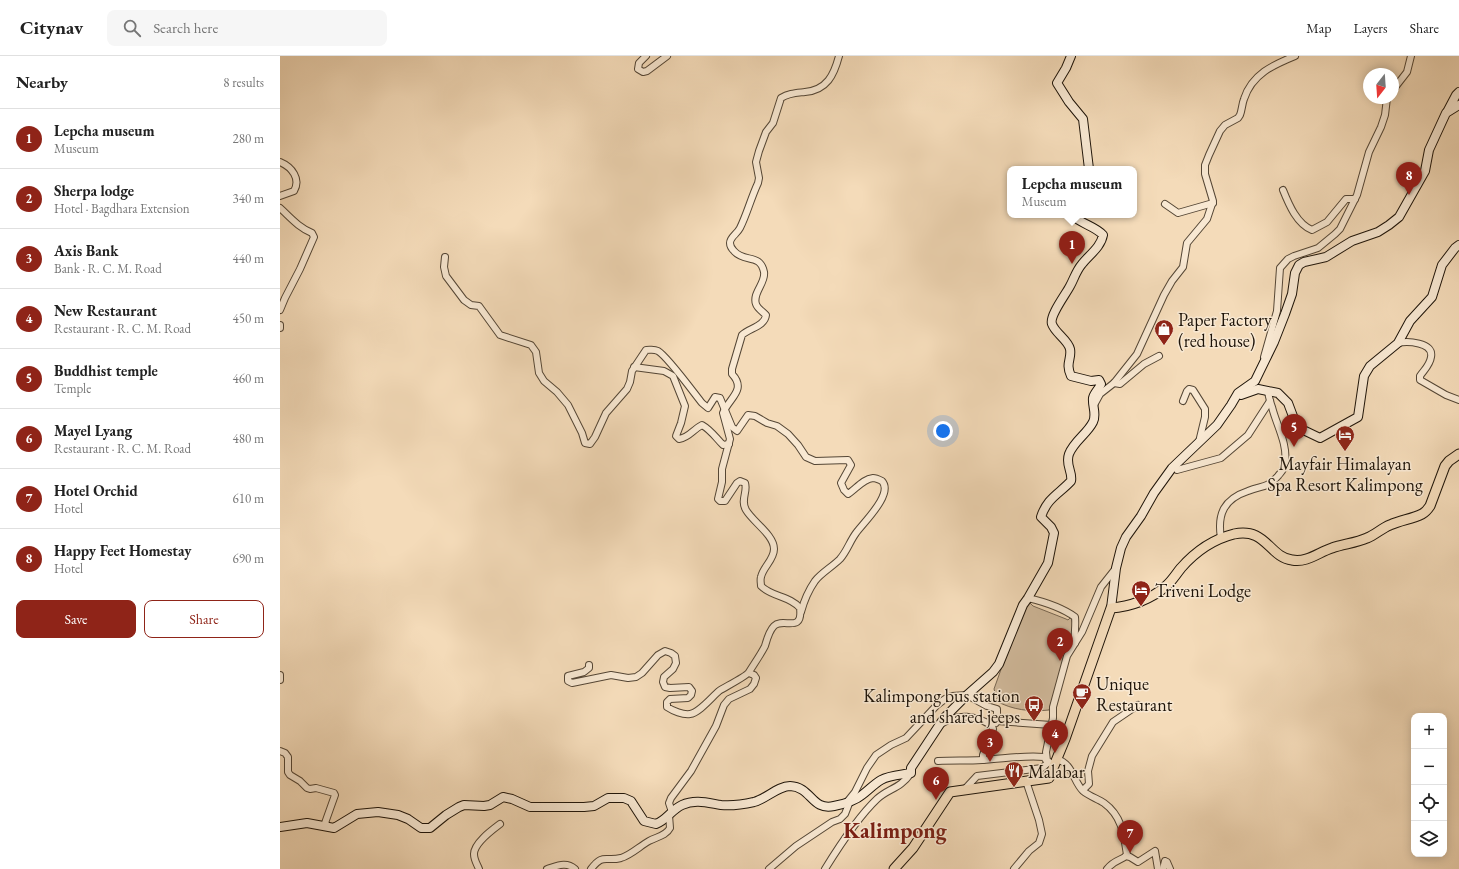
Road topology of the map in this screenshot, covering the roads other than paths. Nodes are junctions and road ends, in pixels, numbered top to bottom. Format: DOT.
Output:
graph roads {
  1 [pos="646,56"];
  2 [pos="667,56"];
  3 [pos="839,56"];
  4 [pos="1071,56"];
  5 [pos="1295,56"];
  6 [pos="1411,56"];
  7 [pos="1399,82"];
  8 [pos="1459,92"];
  9 [pos="1386,104"];
  10 [pos="1459,105"];
  11 [pos="1446,113"];
  12 [pos="280,162"];
  13 [pos="1088,166"];
  14 [pos="1283,190"];
  15 [pos="280,196"];
  16 [pos="1355,199"];
  17 [pos="1213,203"];
  18 [pos="1165,204"];
  19 [pos="280,208"];
  20 [pos="1076,218"];
  21 [pos="1459,245"];
  22 [pos="445,257"];
  23 [pos="280,310"];
  24 [pos="1398,343"];
  25 [pos="1159,356"];
  26 [pos="634,367"];
  27 [pos="1261,370"];
  28 [pos="1114,383"];
  29 [pos="1268,392"];
  30 [pos="1233,400"];
  31 [pos="1459,400"];
  32 [pos="1183,401"];
  33 [pos="1270,401"];
  34 [pos="1094,405"];
  35 [pos="724,409"];
  36 [pos="1199,443"];
  37 [pos="729,444"];
  38 [pos="1459,454"];
  39 [pos="1177,470"];
  40 [pos="1221,538"];
  41 [pos="1116,568"];
  42 [pos="1028,598"];
  43 [pos="1111,608"];
  44 [pos="801,612"];
  45 [pos="1075,643"];
  46 [pos="589,665"];
  47 [pos="749,673"];
  48 [pos="280,675"];
  49 [pos="280,680"];
  50 [pos="967,695"];
  51 [pos="1138,705"];
  52 [pos="997,721"];
  53 [pos="1051,725"];
  54 [pos="938,726"];
  55 [pos="993,729"];
  56 [pos="280,751"];
  57 [pos="982,760"];
  58 [pos="938,761"];
  59 [pos="1052,762"];
  60 [pos="911,773"];
  61 [pos="1026,781"];
  62 [pos="964,790"];
  63 [pos="1083,790"];
  64 [pos="848,802"];
  65 [pos="671,813"];
  66 [pos="500,824"];
  67 [pos="280,827"];
  68 [pos="329,827"];
  69 [pos="1126,856"];
  70 [pos="479,869"];
  71 [pos="547,869"];
  72 [pos="575,869"];
  73 [pos="591,869"];
  74 [pos="769,869"];
  75 [pos="825,869"];
  76 [pos="894,869"];
  77 [pos="1014,869"];
  78 [pos="1108,869"];
  79 [pos="1158,869"];
  80 [pos="1162,869"];
  81 [pos="1170,869"];
  1 -- 2 [label="street"];
  3 -- 35 [label="street"];
  4 -- 13 [label="street"];
  5 -- 17 [label="street"];
  6 -- 7 [label="street"];
  8 -- 11 [label="street"];
  9 -- 16 [label="street"];
  10 -- 11 [label="street"];
  11 -- 27 [label="street"];
  12 -- 15 [label="street"];
  14 -- 16 [label="street"];
  16 -- 27 [label="street"];
  17 -- 18 [label="street"];
  17 -- 28 [label="street"];
  19 -- 23 [label="street"];
  20 -- 34 [label="street"];
  21 -- 24 [label="street"];
  22 -- 26 [label="street"];
  24 -- 29 [label="street"];
  24 -- 31 [label="street"];
  25 -- 28 [label="street"];
  26 -- 35 [label="street"];
  26 -- 37 [label="street"];
  27 -- 30 [label="street"];
  28 -- 34 [label="street"];
  29 -- 30 [label="street"];
  29 -- 33 [label="street"];
  30 -- 36 [label="street"];
  32 -- 36 [label="street"];
  33 -- 39 [label="street"];
  33 -- 40 [label="street"];
  34 -- 42 [label="street"];
  35 -- 37 [label="street"];
  35 -- 44 [label="street"];
  36 -- 41 [label="street"];
  37 -- 44 [label="street"];
  38 -- 40 [label="main road"];
  40 -- 43 [label="main road"];
  41 -- 43 [label="street"];
  41 -- 45 [label="street"];
  42 -- 45 [label="street"];
  42 -- 50 [label="street"];
  43 -- 59 [label="main road"];
  44 -- 47 [label="street"];
  45 -- 53 [label="street"];
  46 -- 47 [label="street"];
  47 -- 65 [label="street"];
  48 -- 49 [label="street"];
  50 -- 52 [label="street"];
  50 -- 54 [label="street"];
  50 -- 64 [label="street"];
  51 -- 63 [label="street"];
  52 -- 53 [label="street"];
  52 -- 55 [label="street"];
  53 -- 59 [label="street"];
  54 -- 55 [label="street"];
  54 -- 60 [label="street"];
  55 -- 57 [label="street"];
  56 -- 68 [label="street"];
  57 -- 58 [label="street"];
  57 -- 59 [label="street"];
  59 -- 61 [label="main road"];
  59 -- 62 [label="street"];
  59 -- 63 [label="street"];
  60 -- 64 [label="street"];
  60 -- 75 [label="street"];
  61 -- 62 [label="main road"];
  61 -- 77 [label="street"];
  62 -- 76 [label="main road"];
  63 -- 69 [label="street"];
  64 -- 65 [label="street"];
  64 -- 74 [label="street"];
  65 -- 68 [label="street"];
  65 -- 73 [label="street"];
  66 -- 70 [label="street"];
  67 -- 68 [label="street"];
  69 -- 78 [label="street"];
  69 -- 79 [label="street"];
  71 -- 72 [label="street"];
  80 -- 81 [label="street"];
}
